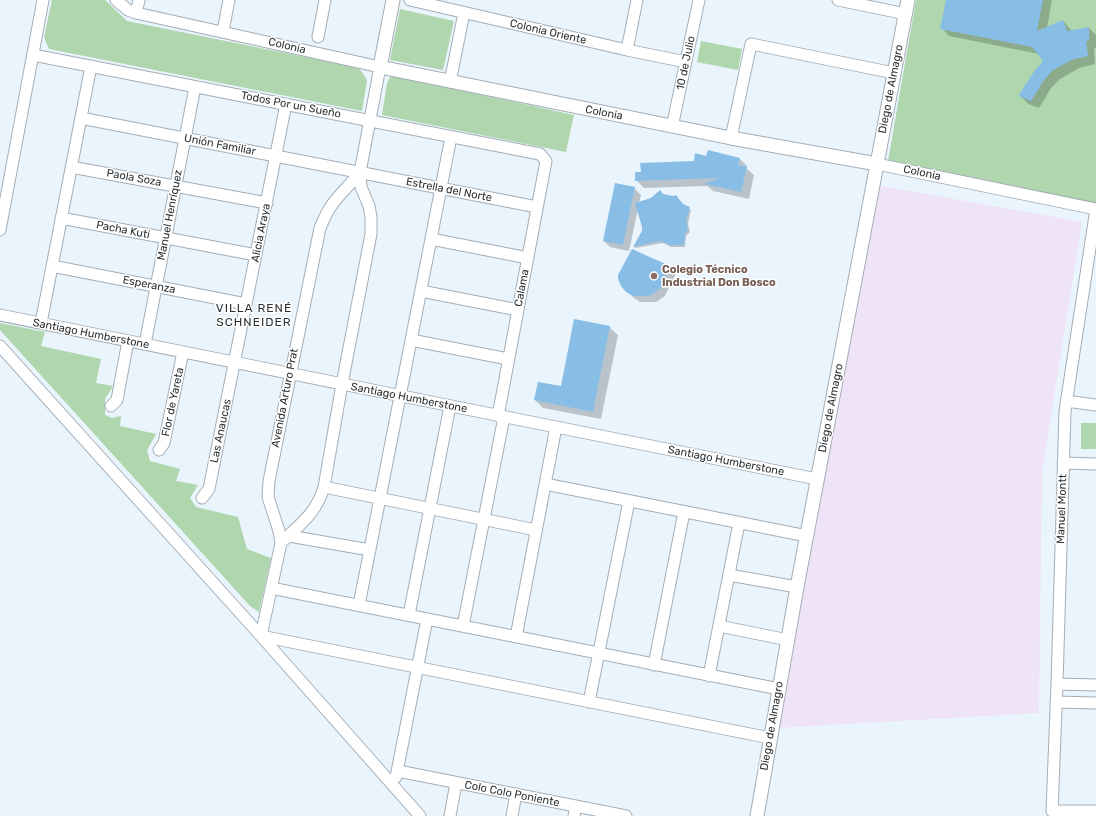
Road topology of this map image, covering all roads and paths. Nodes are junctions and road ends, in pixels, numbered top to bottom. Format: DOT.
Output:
graph roads {
  1 [pos="43,0"];
  2 [pos="116,0"];
  3 [pos="139,0"];
  4 [pos="229,0"];
  5 [pos="325,0"];
  6 [pos="393,0"];
  7 [pos="410,0"];
  8 [pos="637,0"];
  9 [pos="699,0"];
  10 [pos="838,0"];
  11 [pos="908,0"];
  12 [pos="136,13"];
  13 [pos="464,14"];
  14 [pos="906,14"];
  15 [pos="223,31"];
  16 [pos="318,37"];
  17 [pos="627,50"];
  18 [pos="33,55"];
  19 [pos="686,62"];
  20 [pos="91,66"];
  21 [pos="380,67"];
  22 [pos="894,73"];
  23 [pos="450,82"];
  24 [pos="195,87"];
  25 [pos="286,104"];
  26 [pos="81,118"];
  27 [pos="369,121"];
  28 [pos="672,127"];
  29 [pos="451,137"];
  30 [pos="185,138"];
  31 [pos="731,138"];
  32 [pos="276,156"];
  33 [pos="546,161"];
  34 [pos="877,164"];
  35 [pos="72,167"];
  36 [pos="360,172"];
  37 [pos="176,186"];
  38 [pos="441,188"];
  39 [pos="267,203"];
  40 [pos="537,207"];
  41 [pos="1096,209"];
  42 [pos="62,218"];
  43 [pos="0,230"];
  44 [pos="166,238"];
  45 [pos="431,239"];
  46 [pos="256,256"];
  47 [pos="528,258"];
  48 [pos="52,266"];
  49 [pos="156,286"];
  50 [pos="420,291"];
  51 [pos="246,304"];
  52 [pos="518,310"];
  53 [pos="0,315"];
  54 [pos="41,324"];
  55 [pos="411,340"];
  56 [pos="128,341"];
  57 [pos="145,344"];
  58 [pos="0,346"];
  59 [pos="184,352"];
  60 [pos="508,359"];
  61 [pos="235,362"];
  62 [pos="289,374"];
  63 [pos="342,384"];
  64 [pos="400,396"];
  65 [pos="1066,401"];
  66 [pos="1096,405"];
  67 [pos="111,406"];
  68 [pos="450,406"];
  69 [pos="501,416"];
  70 [pos="556,427"];
  71 [pos="159,450"];
  72 [pos="1063,463"];
  73 [pos="1096,464"];
  74 [pos="817,478"];
  75 [pos="545,484"];
  76 [pos="324,487"];
  77 [pos="202,498"];
  78 [pos="380,498"];
  79 [pos="629,501"];
  80 [pos="430,509"];
  81 [pos="684,512"];
  82 [pos="484,520"];
  83 [pos="739,523"];
  84 [pos="536,530"];
  85 [pos="807,536"];
  86 [pos="285,539"];
  87 [pos="370,550"];
  88 [pos="729,576"];
  89 [pos="797,587"];
  90 [pos="272,588"];
  91 [pos="359,605"];
  92 [pos="409,615"];
  93 [pos="427,619"];
  94 [pos="463,626"];
  95 [pos="719,626"];
  96 [pos="261,636"];
  97 [pos="516,637"];
  98 [pos="788,640"];
  99 [pos="599,654"];
  100 [pos="654,665"];
  101 [pos="418,668"];
  102 [pos="709,676"];
  103 [pos="1057,684"];
  104 [pos="1096,685"];
  105 [pos="779,689"];
  106 [pos="589,702"];
  107 [pos="1056,702"];
  108 [pos="1096,703"];
  109 [pos="770,738"];
  110 [pos="398,771"];
  111 [pos="456,783"];
  112 [pos="395,787"];
  113 [pos="516,794"];
  114 [pos="575,811"];
  115 [pos="1096,811"];
  116 [pos="420,816"];
  117 [pos="450,816"];
  118 [pos="512,816"];
  119 [pos="626,816"];
  120 [pos="757,816"];
  1 -- 18 [label="street"];
  2 -- 12 [label="street, Colonia"];
  3 -- 12 [label="street"];
  4 -- 15 [label="street"];
  5 -- 16 [label="street"];
  6 -- 21 [label="street"];
  7 -- 13 [label="street, Colonia Oriente"];
  8 -- 17 [label="street"];
  9 -- 19 [label="street, 10 de Julio"];
  10 -- 14 [label="street"];
  11 -- 14 [label="street, Diego de Almagro"];
  12 -- 15 [label="street, Colonia"];
  13 -- 17 [label="street, Colonia Oriente"];
  13 -- 23 [label="street"];
  14 -- 22 [label="street, Diego de Almagro"];
  15 -- 21 [label="street, Colonia"];
  17 -- 19 [label="street, Colonia Oriente"];
  18 -- 20 [label="street, Todos Por un Sueño"];
  18 -- 43 [label="street"];
  19 -- 28 [label="street, 10 de Julio"];
  20 -- 24 [label="street, Todos Por un Sueño"];
  20 -- 26 [label="street"];
  21 -- 23 [label="street, Colonia"];
  21 -- 27 [label="street, Avenida Arturo Prat"];
  22 -- 31 [label="street"];
  22 -- 34 [label="street, Diego de Almagro"];
  23 -- 28 [label="street, Colonia"];
  24 -- 25 [label="street, Todos Por un Sueño"];
  24 -- 30 [label="street, Manuel Henríquez"];
  25 -- 27 [label="street, Todos Por un Sueño"];
  25 -- 32 [label="street, Alicia Araya"];
  26 -- 30 [label="street, Unión Familiar"];
  26 -- 35 [label="street"];
  27 -- 29 [label="street, Todos Por un Sueño"];
  27 -- 36 [label="street, Avenida Arturo Prat"];
  28 -- 31 [label="street, Colonia"];
  29 -- 33 [label="street, Todos Por un Sueño"];
  29 -- 38 [label="street"];
  30 -- 32 [label="street, Unión Familiar"];
  30 -- 37 [label="street, Manuel Henríquez"];
  31 -- 34 [label="street, Colonia"];
  32 -- 36 [label="street, Unión Familiar"];
  32 -- 39 [label="street, Alicia Araya"];
  33 -- 40 [label="street, Calama"];
  34 -- 41 [label="street, Colonia"];
  34 -- 74 [label="street, Diego de Almagro"];
  35 -- 37 [label="street, Paola Soza"];
  35 -- 42 [label="street"];
  36 -- 38 [label="street, Estrella del Norte"];
  36 -- 62 [label="street, Avenida Arturo Prat"];
  36 -- 63 [label="street, Avenida Arturo Prat"];
  37 -- 39 [label="street, Paola Soza"];
  37 -- 44 [label="street, Manuel Henríquez"];
  38 -- 40 [label="street, Estrella del Norte"];
  38 -- 45 [label="street"];
  39 -- 46 [label="street, Alicia Araya"];
  40 -- 47 [label="street, Calama"];
  41 -- 65 [label="street, Manuel Montt"];
  42 -- 44 [label="street, Pacha Kuti"];
  42 -- 48 [label="street"];
  44 -- 46 [label="street, Pacha Kuti"];
  44 -- 49 [label="street, Manuel Henríquez"];
  45 -- 47 [label="street"];
  45 -- 50 [label="street"];
  46 -- 51 [label="street, Alicia Araya"];
  47 -- 52 [label="street, Calama"];
  48 -- 49 [label="street, Esperanza"];
  48 -- 54 [label="street"];
  49 -- 51 [label="street, Esperanza"];
  49 -- 57 [label="street, Manuel Henríquez"];
  50 -- 52 [label="street"];
  50 -- 55 [label="street"];
  51 -- 61 [label="street, Alicia Araya"];
  52 -- 60 [label="street, Calama"];
  53 -- 54 [label="street, Santiago Humberstone"];
  54 -- 56 [label="street, Santiago Humberstone"];
  55 -- 60 [label="street"];
  55 -- 64 [label="street"];
  56 -- 57 [label="street, Santiago Humberstone"];
  56 -- 67 [label="street"];
  57 -- 59 [label="street, Santiago Humberstone"];
  58 -- 96 [label="street"];
  59 -- 61 [label="street, Santiago Humberstone"];
  59 -- 71 [label="street, Flor de Yareta"];
  60 -- 69 [label="street, Calama"];
  61 -- 62 [label="street, Santiago Humberstone"];
  61 -- 77 [label="street, Las Anaucas"];
  62 -- 63 [label="street, Santiago Humberstone"];
  62 -- 86 [label="street, Avenida Arturo Prat"];
  63 -- 64 [label="street, Santiago Humberstone"];
  63 -- 76 [label="street, Avenida Arturo Prat"];
  64 -- 68 [label="street, Santiago Humberstone"];
  64 -- 78 [label="street"];
  65 -- 66 [label="street"];
  65 -- 72 [label="street, Manuel Montt"];
  68 -- 69 [label="street, Santiago Humberstone"];
  68 -- 80 [label="street"];
  69 -- 70 [label="street, Santiago Humberstone"];
  69 -- 82 [label="street, Calama"];
  70 -- 74 [label="street, Santiago Humberstone"];
  70 -- 75 [label="street"];
  72 -- 73 [label="street"];
  72 -- 103 [label="street, Manuel Montt"];
  74 -- 85 [label="street, Diego de Almagro"];
  75 -- 79 [label="street"];
  75 -- 84 [label="street"];
  76 -- 78 [label="street"];
  76 -- 86 [label="street, Avenida Arturo Prat"];
  78 -- 80 [label="street"];
  78 -- 87 [label="street"];
  79 -- 81 [label="street"];
  79 -- 99 [label="street"];
  80 -- 82 [label="street"];
  80 -- 92 [label="street"];
  81 -- 83 [label="street"];
  81 -- 100 [label="street"];
  82 -- 84 [label="street"];
  82 -- 94 [label="street, Calama"];
  83 -- 85 [label="street"];
  83 -- 88 [label="street"];
  84 -- 97 [label="street"];
  85 -- 89 [label="street, Diego de Almagro"];
  86 -- 87 [label="street"];
  86 -- 90 [label="street, Avenida Arturo Prat"];
  87 -- 91 [label="street"];
  88 -- 89 [label="street"];
  88 -- 95 [label="street"];
  89 -- 98 [label="street, Diego de Almagro"];
  90 -- 91 [label="street"];
  90 -- 96 [label="street, Avenida Arturo Prat"];
  91 -- 92 [label="street"];
  92 -- 93 [label="street"];
  93 -- 94 [label="street"];
  93 -- 101 [label="street"];
  94 -- 97 [label="street"];
  95 -- 98 [label="street"];
  95 -- 102 [label="street"];
  96 -- 101 [label="street"];
  96 -- 112 [label="street"];
  97 -- 99 [label="street"];
  98 -- 105 [label="street, Diego de Almagro"];
  99 -- 100 [label="street"];
  99 -- 106 [label="street"];
  100 -- 102 [label="street"];
  101 -- 106 [label="street"];
  101 -- 110 [label="street"];
  102 -- 105 [label="street"];
  103 -- 104 [label="street"];
  103 -- 107 [label="street, Manuel Montt"];
  105 -- 109 [label="street, Diego de Almagro"];
  106 -- 109 [label="street"];
  107 -- 108 [label="street"];
  107 -- 115 [label="street, Manuel Montt"];
  109 -- 120 [label="street, Diego de Almagro"];
  110 -- 111 [label="street, Colo Colo Poniente"];
  110 -- 112 [label="street"];
  111 -- 113 [label="street, Colo Colo Poniente"];
  111 -- 117 [label="street"];
  112 -- 116 [label="street"];
  113 -- 114 [label="street, Colo Colo Poniente"];
  113 -- 118 [label="street"];
  114 -- 119 [label="street, Colo Colo Poniente"];
}
